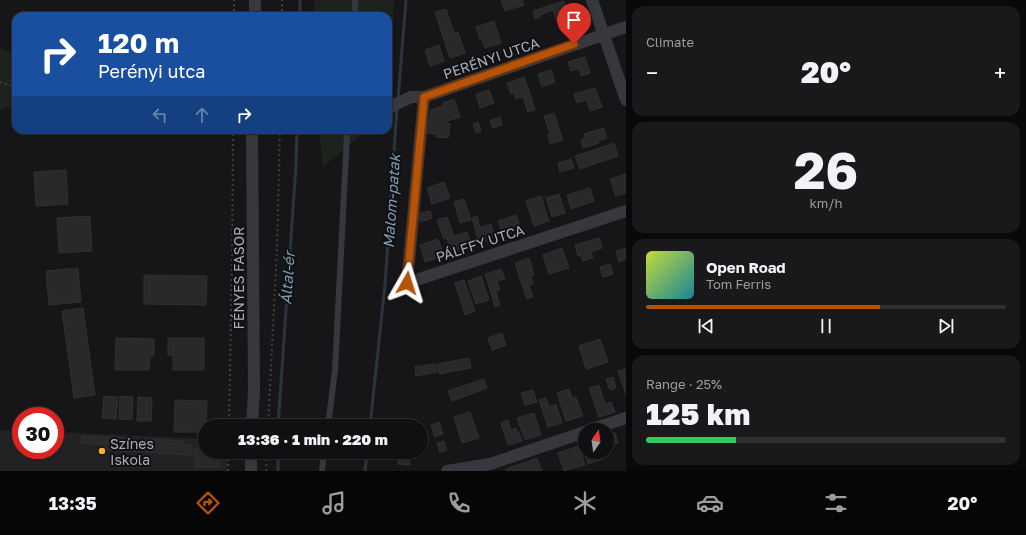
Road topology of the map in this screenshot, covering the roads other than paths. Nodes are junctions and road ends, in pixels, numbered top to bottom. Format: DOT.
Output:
graph roads {
  1 [pos="255,0"];
  2 [pos="355,0"];
  3 [pos="592,0"];
  4 [pos="254,12"];
  5 [pos="355,12"];
  6 [pos="626,27"];
  7 [pos="603,34"];
  8 [pos="424,97"];
  9 [pos="626,100"];
  10 [pos="392,106"];
  11 [pos="252,134"];
  12 [pos="348,134"];
  13 [pos="626,211"];
  14 [pos="626,418"];
  15 [pos="252,419"];
  16 [pos="329,419"];
  17 [pos="611,423"];
  18 [pos="578,435"];
  19 [pos="251,459"];
  20 [pos="323,459"];
  21 [pos="491,468"];
  22 [pos="251,471"];
  23 [pos="322,471"];
  24 [pos="448,471"];
  1 -- 4 [label="street"];
  2 -- 5 [label="lane"];
  3 -- 7 [label="street"];
  6 -- 7 [label="street, PERÉNYI UTCA"];
  7 -- 8 [label="street, PERÉNYI UTCA"];
  7 -- 9 [label="street"];
  8 -- 10 [label="street, PERÉNYI UTCA"];
  8 -- 13 [label="street, PÁLFFY UTCA"];
  11 -- 15 [label="street, FÉNYES FASOR"];
  12 -- 16 [label="lane"];
  14 -- 17 [label="street"];
  18 -- 21 [label="street"];
  19 -- 22 [label="street"];
  20 -- 23 [label="lane"];
  21 -- 24 [label="street"];
}
